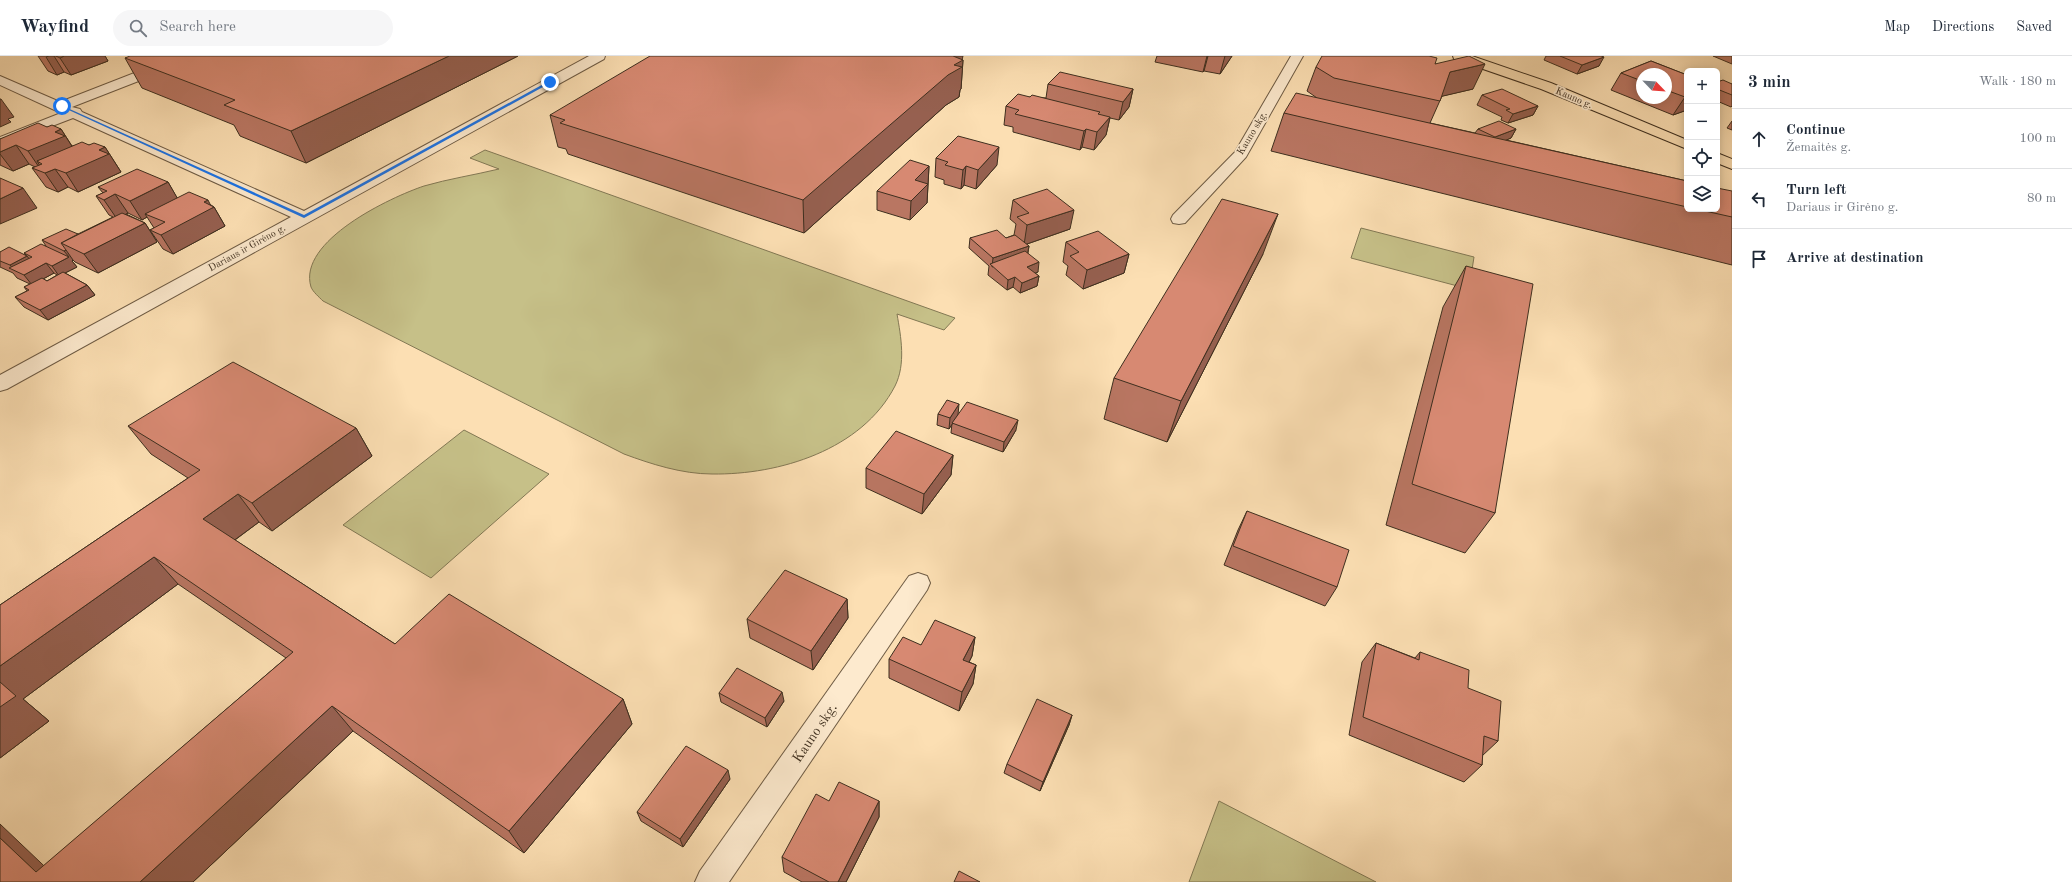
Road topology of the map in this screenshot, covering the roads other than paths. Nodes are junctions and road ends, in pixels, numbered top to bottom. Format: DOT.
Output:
graph roads {
  1 [pos="190,56"];
  2 [pos="599,56"];
  3 [pos="1297,56"];
  4 [pos="1459,56"];
  5 [pos="0,80"];
  6 [pos="68,109"];
  7 [pos="0,142"];
  8 [pos="1684,144"];
  9 [pos="1720,159"];
  10 [pos="1732,164"];
  11 [pos="304,217"];
  12 [pos="1179,219"];
  13 [pos="0,384"];
  14 [pos="918,583"];
  15 [pos="712,882"];
  1 -- 6 [label="street"];
  2 -- 11 [label="street, Dariaus ir Girėno g."];
  3 -- 12 [label="street, Kauno skg."];
  4 -- 8 [label="main road, Kauno g."];
  5 -- 6 [label="street"];
  6 -- 7 [label="street"];
  6 -- 11 [label="street"];
  9 -- 10 [label="main road"];
  11 -- 13 [label="street, Dariaus ir Girėno g."];
  14 -- 15 [label="street, Kauno skg."];
}
